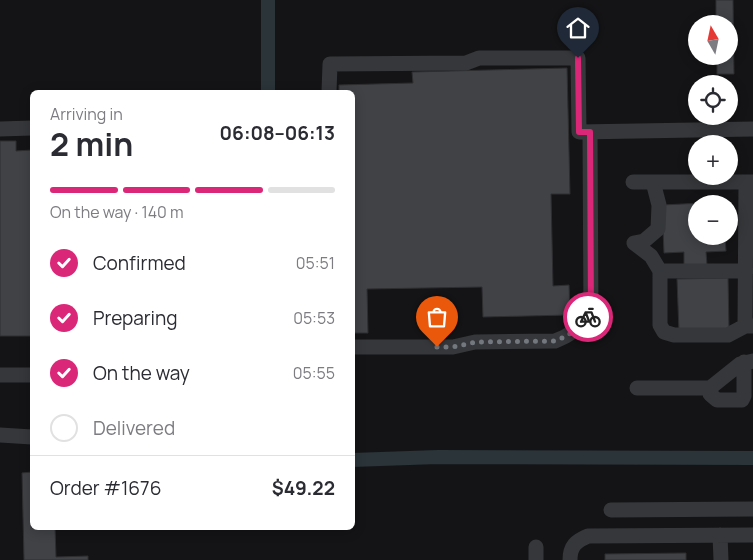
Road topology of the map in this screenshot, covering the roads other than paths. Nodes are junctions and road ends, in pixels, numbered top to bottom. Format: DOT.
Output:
graph roads {
  1 [pos="329,90"];
  2 [pos="0,128"];
  3 [pos="30,128"];
  4 [pos="753,129"];
  5 [pos="590,132"];
  6 [pos="633,182"];
  7 [pos="653,182"];
  8 [pos="750,182"];
  9 [pos="660,271"];
  10 [pos="746,271"];
  11 [pos="749,326"];
  12 [pos="355,347"];
  13 [pos="749,362"];
  14 [pos="0,375"];
  15 [pos="30,375"];
  16 [pos="637,388"];
  17 [pos="710,388"];
  18 [pos="0,435"];
  19 [pos="30,437"];
  20 [pos="753,509"];
  21 [pos="611,510"];
  22 [pos="720,535"];
  23 [pos="753,535"];
  24 [pos="570,560"];
  25 [pos="721,560"];
  1 -- 5 [label="street"];
  2 -- 3 [label="street"];
  4 -- 5 [label="street"];
  5 -- 12 [label="street"];
  6 -- 7 [label="street"];
  7 -- 8 [label="street"];
  7 -- 9 [label="street"];
  8 -- 10 [label="street"];
  9 -- 10 [label="street"];
  9 -- 11 [label="street"];
  10 -- 11 [label="street"];
  13 -- 17 [label="street"];
  13 -- 17 [label="street"];
  14 -- 15 [label="street"];
  16 -- 17 [label="street"];
  18 -- 19 [label="street"];
  20 -- 21 [label="street"];
  22 -- 23 [label="street"];
  22 -- 24 [label="street"];
  22 -- 25 [label="street"];
}
